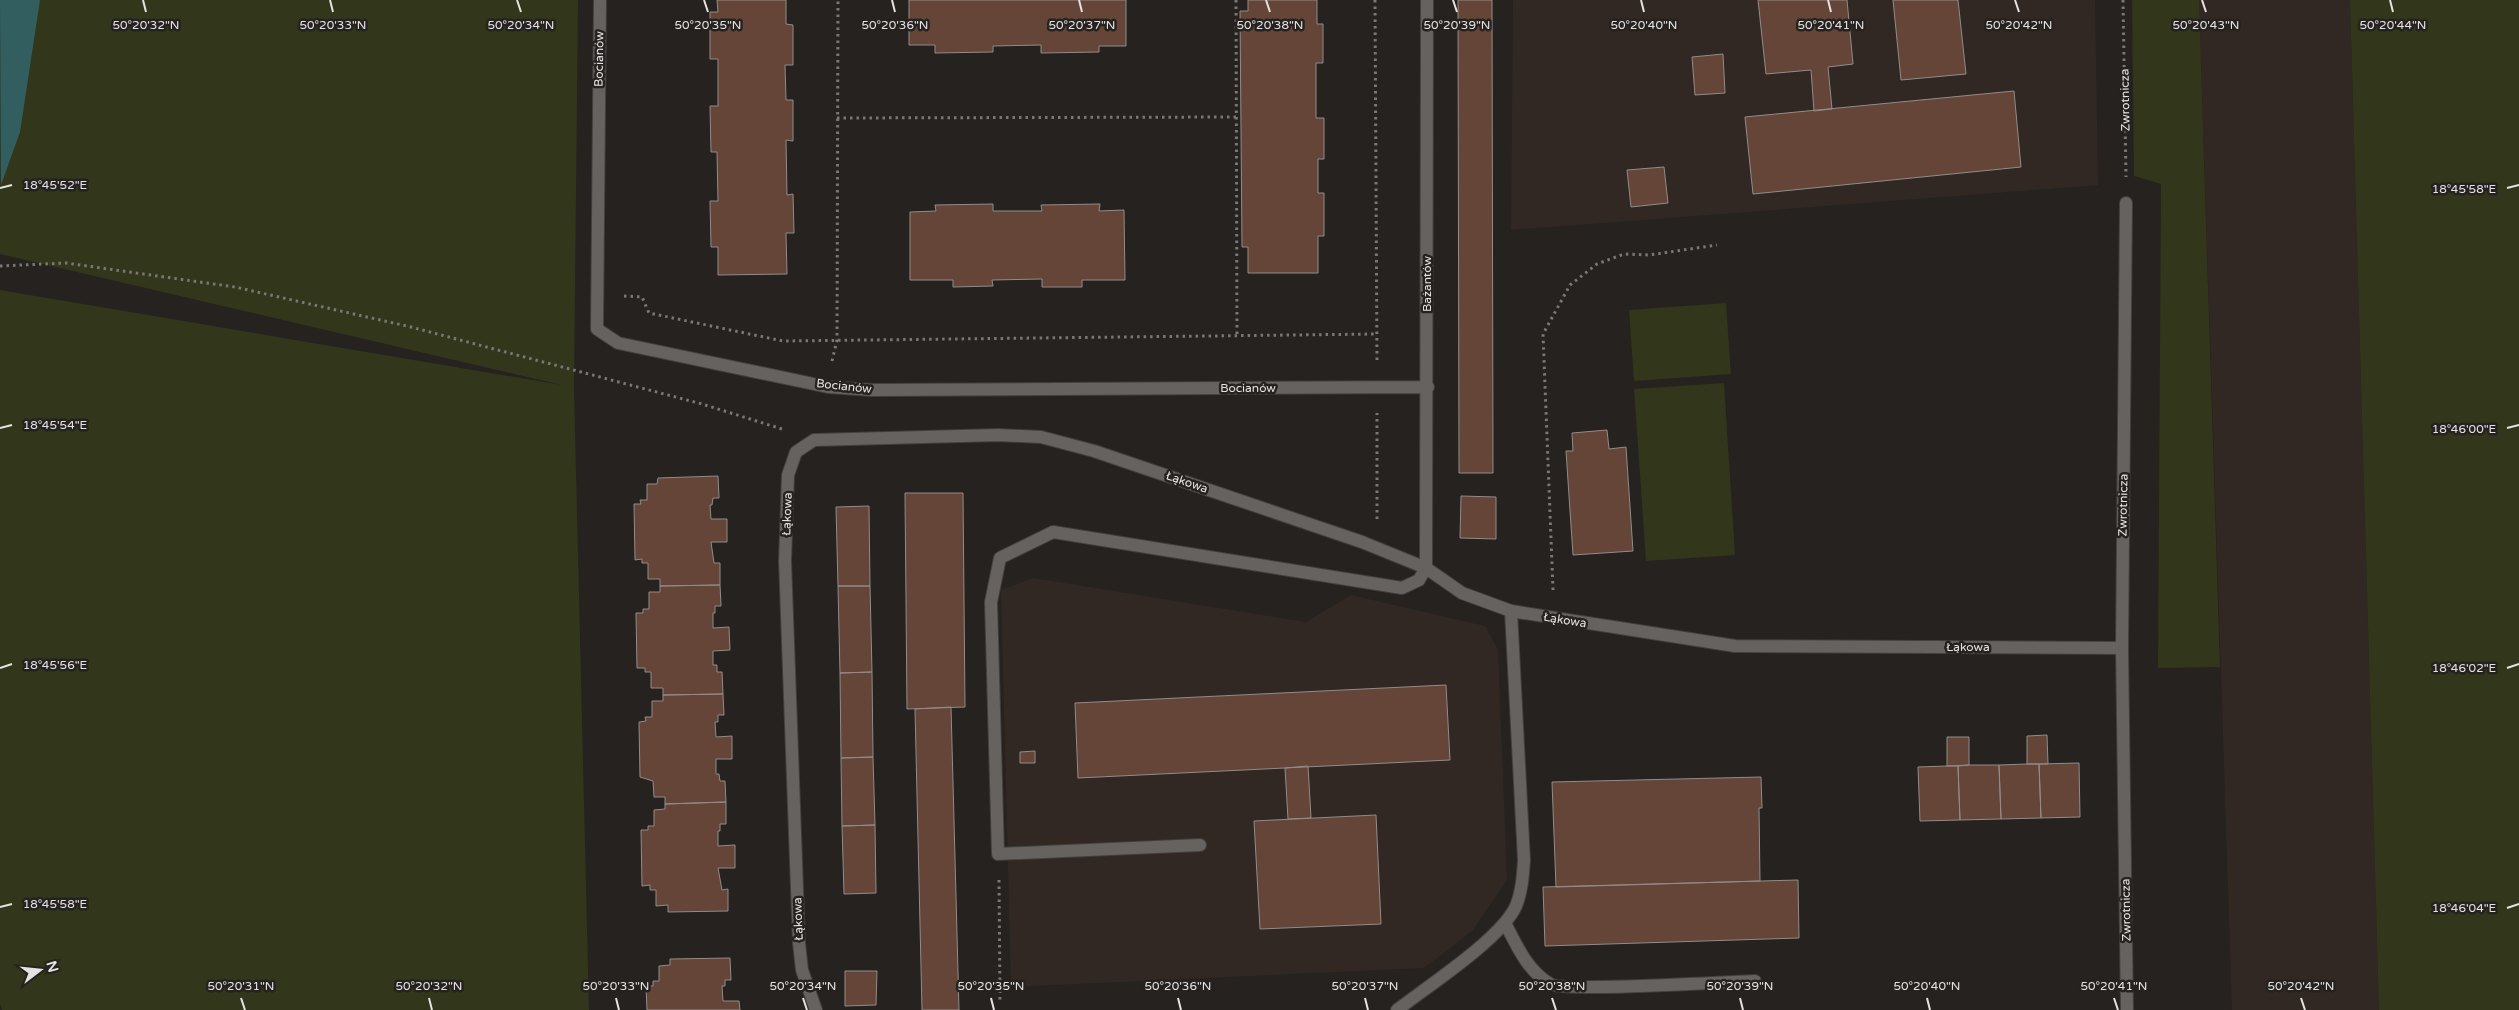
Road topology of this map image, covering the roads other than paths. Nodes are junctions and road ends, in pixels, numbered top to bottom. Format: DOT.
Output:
graph roads {
  1 [pos="600,0"];
  2 [pos="1427,0"];
  3 [pos="2126,203"];
  4 [pos="1428,387"];
  5 [pos="1426,568"];
  6 [pos="1511,611"];
  7 [pos="2122,648"];
  8 [pos="1200,845"];
  9 [pos="1505,924"];
  10 [pos="1755,981"];
  11 [pos="816,1010"];
  12 [pos="1397,1010"];
  13 [pos="2127,1010"];
  1 -- 4 [label="street, Bocianów"];
  2 -- 4 [label="street, Bażantów"];
  3 -- 7 [label="street, Zwrotnicza"];
  4 -- 5 [label="street, Bażantów"];
  5 -- 6 [label="street, Łąkowa"];
  5 -- 8 [label="street"];
  5 -- 11 [label="street, Łąkowa"];
  6 -- 7 [label="street, Łąkowa"];
  6 -- 9 [label="street"];
  7 -- 13 [label="street, Zwrotnicza"];
  9 -- 10 [label="street"];
  9 -- 12 [label="street"];
}
